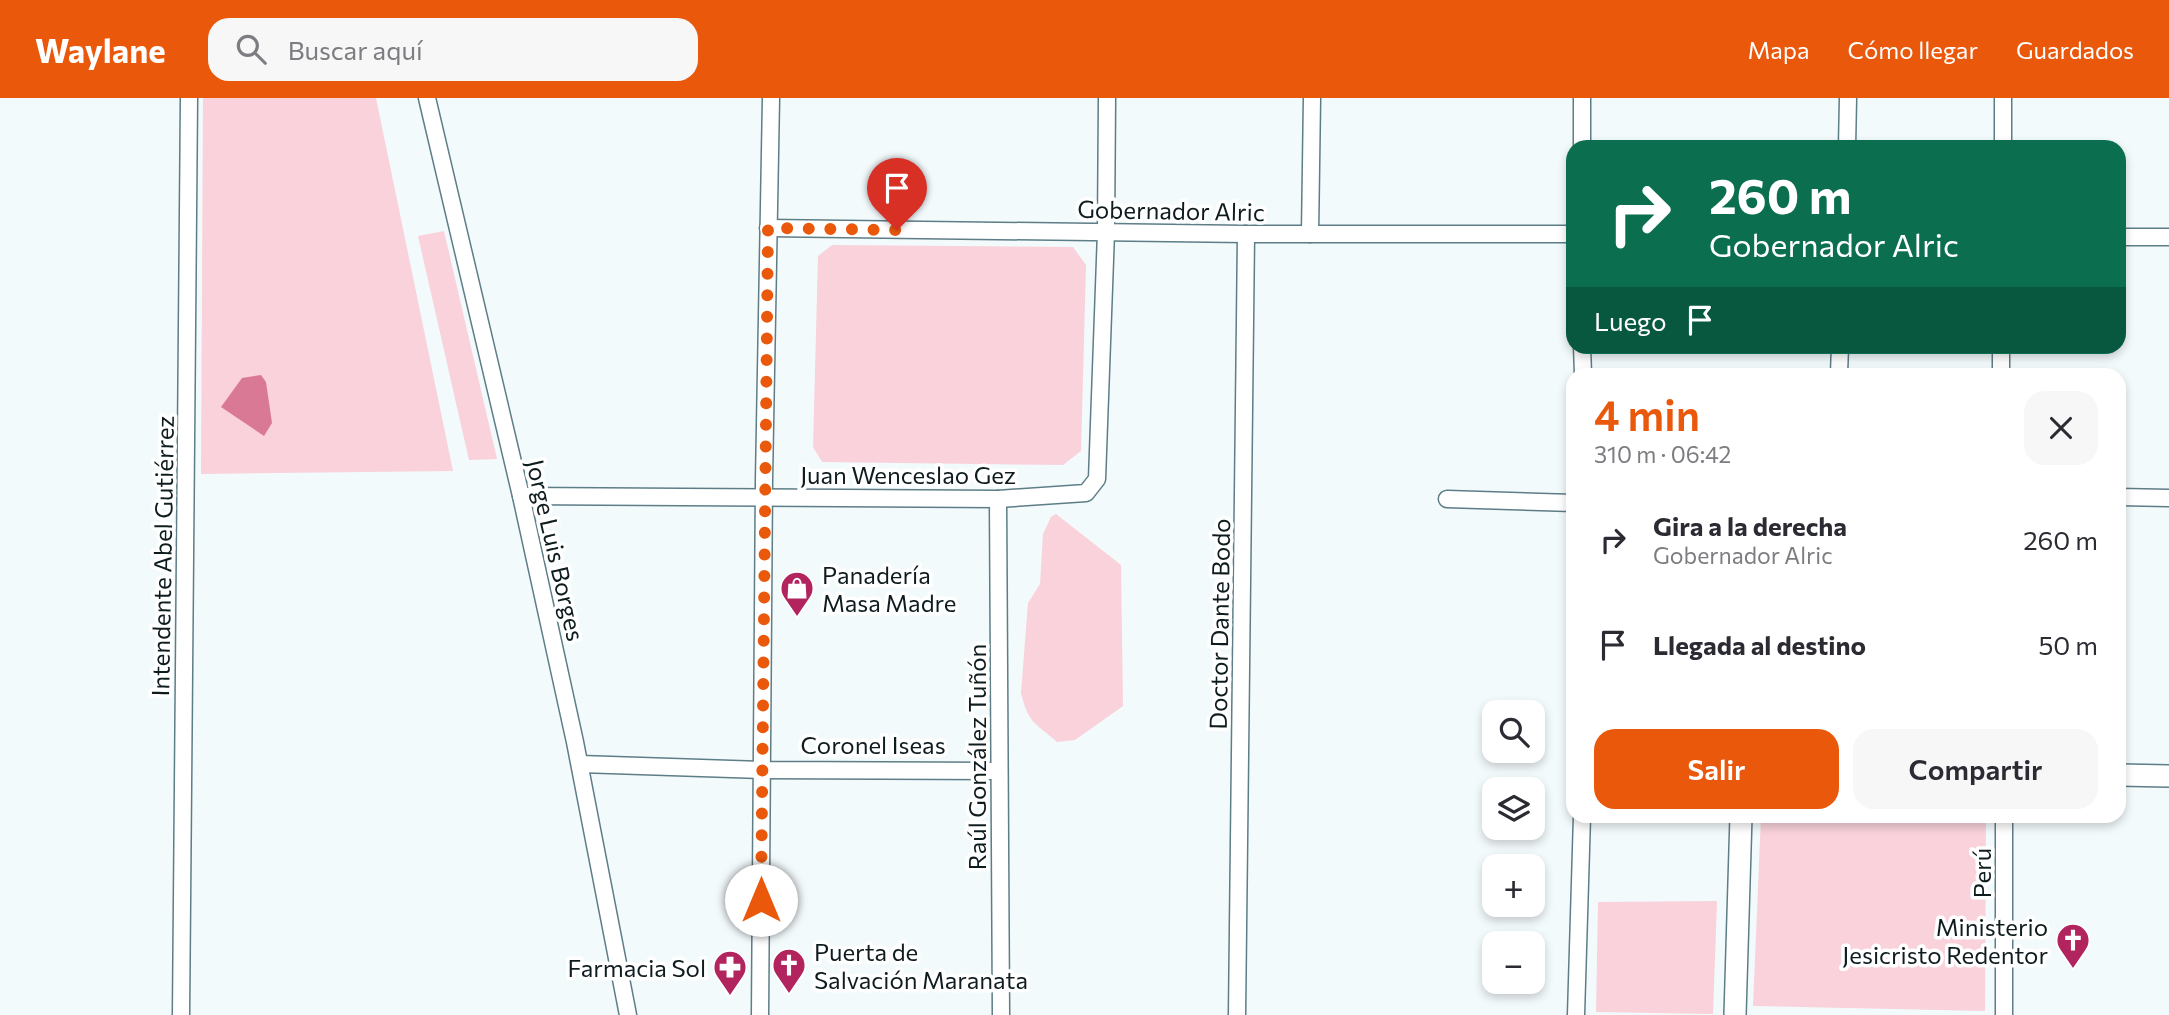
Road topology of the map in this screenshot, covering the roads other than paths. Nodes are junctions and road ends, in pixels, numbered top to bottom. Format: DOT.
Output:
graph roads {
  1 [pos="189,98"];
  2 [pos="427,98"];
  3 [pos="771,98"];
  4 [pos="1107,98"];
  5 [pos="1312,98"];
  6 [pos="1582,98"];
  7 [pos="1848,98"];
  8 [pos="2003,98"];
  9 [pos="1582,140"];
  10 [pos="1847,140"];
  11 [pos="2003,140"];
  12 [pos="768,228"];
  13 [pos="1106,232"];
  14 [pos="1246,234"];
  15 [pos="1310,234"];
  16 [pos="1566,234"];
  17 [pos="2126,237"];
  18 [pos="2169,237"];
  19 [pos="521,496"];
  20 [pos="2126,497"];
  21 [pos="764,498"];
  22 [pos="2169,498"];
  23 [pos="998,499"];
  24 [pos="1447,499"];
  25 [pos="1566,503"];
  26 [pos="580,764"];
  27 [pos="762,770"];
  28 [pos="999,771"];
  29 [pos="2126,775"];
  30 [pos="2169,776"];
  31 [pos="1582,823"];
  32 [pos="1741,823"];
  33 [pos="2004,823"];
  34 [pos="181,1015"];
  35 [pos="628,1015"];
  36 [pos="760,1015"];
  37 [pos="1001,1015"];
  38 [pos="1237,1015"];
  39 [pos="1576,1015"];
  40 [pos="1735,1015"];
  41 [pos="2004,1015"];
  1 -- 34 [label="street, Intendente Abel Gutiérrez"];
  2 -- 19 [label="street, Jorge Luis Borges"];
  3 -- 12 [label="street"];
  4 -- 13 [label="street"];
  5 -- 15 [label="street"];
  6 -- 9 [label="street"];
  7 -- 10 [label="street"];
  8 -- 11 [label="street"];
  12 -- 13 [label="street, Gobernador Alric"];
  12 -- 21 [label="street"];
  13 -- 14 [label="street, Gobernador Alric"];
  13 -- 23 [label="street, Juan Wenceslao Gez"];
  14 -- 15 [label="street, Gobernador Alric"];
  14 -- 38 [label="street, Doctor Dante Bodo"];
  15 -- 16 [label="street, Gobernador Alric"];
  17 -- 18 [label="street"];
  19 -- 21 [label="street, Juan Wenceslao Gez"];
  19 -- 26 [label="street, Jorge Luis Borges"];
  20 -- 22 [label="street"];
  21 -- 23 [label="street, Juan Wenceslao Gez"];
  21 -- 27 [label="street"];
  23 -- 28 [label="street, Raúl González Tuñón"];
  24 -- 25 [label="street"];
  26 -- 27 [label="street, Coronel Iseas"];
  26 -- 35 [label="street, Jorge Luis Borges"];
  27 -- 28 [label="street, Coronel Iseas"];
  27 -- 36 [label="street"];
  28 -- 37 [label="street, Raúl González Tuñón"];
  29 -- 30 [label="street"];
  31 -- 39 [label="street"];
  32 -- 40 [label="street"];
  33 -- 41 [label="street, Perú"];
}
